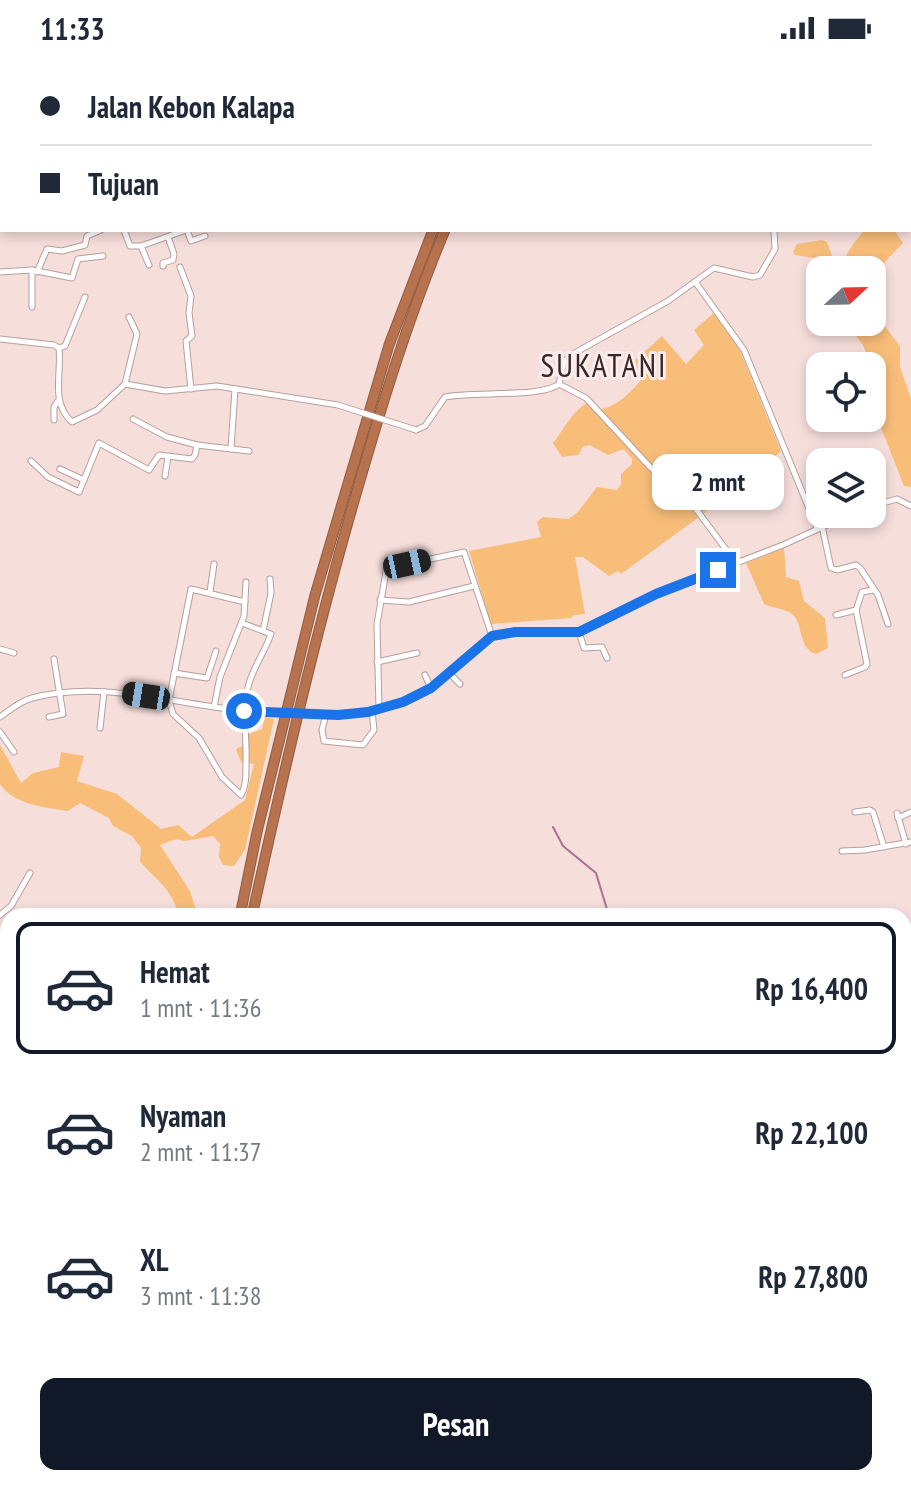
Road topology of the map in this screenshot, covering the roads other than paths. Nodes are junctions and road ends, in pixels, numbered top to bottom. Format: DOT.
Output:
graph roads {
  1 [pos="216,56"];
  2 [pos="225,56"];
  3 [pos="96,232"];
  4 [pos="125,232"];
  5 [pos="181,232"];
  6 [pos="187,232"];
  7 [pos="432,232"];
  8 [pos="444,232"];
  9 [pos="774,232"];
  10 [pos="205,236"];
  11 [pos="168,237"];
  12 [pos="141,246"];
  13 [pos="103,256"];
  14 [pos="149,265"];
  15 [pos="163,266"];
  16 [pos="180,267"];
  17 [pos="34,271"];
  18 [pos="0,272"];
  19 [pos="696,283"];
  20 [pos="85,297"];
  21 [pos="32,307"];
  22 [pos="129,317"];
  23 [pos="0,339"];
  24 [pos="59,348"];
  25 [pos="125,384"];
  26 [pos="559,384"];
  27 [pos="191,389"];
  28 [pos="235,389"];
  29 [pos="59,400"];
  30 [pos="133,419"];
  31 [pos="54,420"];
  32 [pos="197,445"];
  33 [pos="231,449"];
  34 [pos="249,451"];
  35 [pos="168,457"];
  36 [pos="31,461"];
  37 [pos="60,469"];
  38 [pos="165,476"];
  39 [pos="84,480"];
  40 [pos="806,496"];
  41 [pos="886,502"];
  42 [pos="911,506"];
  43 [pos="817,528"];
  44 [pos="819,528"];
  45 [pos="736,563"];
  46 [pos="214,564"];
  47 [pos="270,579"];
  48 [pos="246,582"];
  49 [pos="474,586"];
  50 [pos="874,589"];
  51 [pos="210,592"];
  52 [pos="380,600"];
  53 [pos="245,602"];
  54 [pos="856,610"];
  55 [pos="836,615"];
  56 [pos="242,623"];
  57 [pos="888,624"];
  58 [pos="263,631"];
  59 [pos="579,632"];
  60 [pos="492,636"];
  61 [pos="0,649"];
  62 [pos="216,651"];
  63 [pos="14,653"];
  64 [pos="417,653"];
  65 [pos="607,658"];
  66 [pos="54,659"];
  67 [pos="377,662"];
  68 [pos="448,672"];
  69 [pos="174,673"];
  70 [pos="425,675"];
  71 [pos="845,675"];
  72 [pos="460,684"];
  73 [pos="431,688"];
  74 [pos="104,692"];
  75 [pos="59,695"];
  76 [pos="169,700"];
  77 [pos="214,707"];
  78 [pos="376,710"];
  79 [pos="244,711"];
  80 [pos="326,714"];
  81 [pos="0,717"];
  82 [pos="49,717"];
  83 [pos="100,728"];
  84 [pos="0,732"];
  85 [pos="14,752"];
  86 [pos="855,812"];
  87 [pos="911,812"];
  88 [pos="909,843"];
  89 [pos="884,847"];
  90 [pos="842,851"];
  91 [pos="30,873"];
  92 [pos="9,908"];
  93 [pos="242,908"];
  94 [pos="254,908"];
  1 -- 2 [label="street"];
  3 -- 17 [label="street"];
  4 -- 12 [label="street"];
  5 -- 11 [label="street"];
  6 -- 10 [label="street"];
  7 -- 93 [label="highway"];
  8 -- 94 [label="highway"];
  9 -- 19 [label="street"];
  11 -- 12 [label="street"];
  11 -- 15 [label="street"];
  12 -- 14 [label="street"];
  13 -- 17 [label="street"];
  16 -- 27 [label="street"];
  17 -- 18 [label="street"];
  17 -- 21 [label="street"];
  19 -- 26 [label="street"];
  19 -- 40 [label="street"];
  20 -- 24 [label="street"];
  22 -- 25 [label="street"];
  23 -- 24 [label="street"];
  24 -- 29 [label="street"];
  25 -- 27 [label="street"];
  25 -- 29 [label="street"];
  26 -- 28 [label="street, bridge"];
  26 -- 45 [label="street"];
  27 -- 28 [label="street"];
  28 -- 33 [label="street"];
  29 -- 31 [label="street"];
  30 -- 32 [label="street"];
  32 -- 33 [label="street"];
  32 -- 35 [label="street"];
  33 -- 34 [label="street"];
  35 -- 38 [label="street"];
  35 -- 39 [label="street"];
  36 -- 39 [label="street"];
  37 -- 39 [label="street"];
  41 -- 42 [label="street"];
  43 -- 45 [label="street"];
  44 -- 50 [label="street"];
  45 -- 59 [label="street"];
  46 -- 51 [label="street"];
  47 -- 58 [label="street"];
  48 -- 53 [label="street"];
  49 -- 52 [label="street"];
  49 -- 52 [label="street"];
  49 -- 60 [label="street"];
  50 -- 54 [label="street"];
  50 -- 57 [label="street"];
  51 -- 53 [label="street"];
  51 -- 69 [label="street"];
  52 -- 67 [label="street"];
  53 -- 56 [label="street"];
  54 -- 55 [label="street"];
  54 -- 71 [label="street"];
  56 -- 58 [label="street"];
  56 -- 77 [label="street"];
  58 -- 79 [label="street"];
  59 -- 60 [label="street"];
  59 -- 65 [label="street"];
  60 -- 68 [label="street"];
  61 -- 63 [label="street"];
  62 -- 69 [label="street"];
  64 -- 67 [label="street"];
  66 -- 75 [label="street"];
  67 -- 78 [label="street"];
  68 -- 72 [label="street"];
  68 -- 73 [label="street"];
  69 -- 76 [label="street"];
  70 -- 73 [label="street"];
  73 -- 78 [label="street"];
  74 -- 75 [label="street"];
  74 -- 76 [label="street"];
  74 -- 83 [label="street"];
  75 -- 81 [label="street"];
  75 -- 82 [label="street"];
  76 -- 77 [label="street"];
  76 -- 79 [label="street"];
  77 -- 79 [label="street"];
  78 -- 80 [label="street"];
  78 -- 80 [label="street"];
  79 -- 80 [label="street, bridge"];
  84 -- 85 [label="street"];
  86 -- 89 [label="street"];
  87 -- 88 [label="street"];
  88 -- 89 [label="street"];
  89 -- 90 [label="street"];
  91 -- 92 [label="street"];
}
